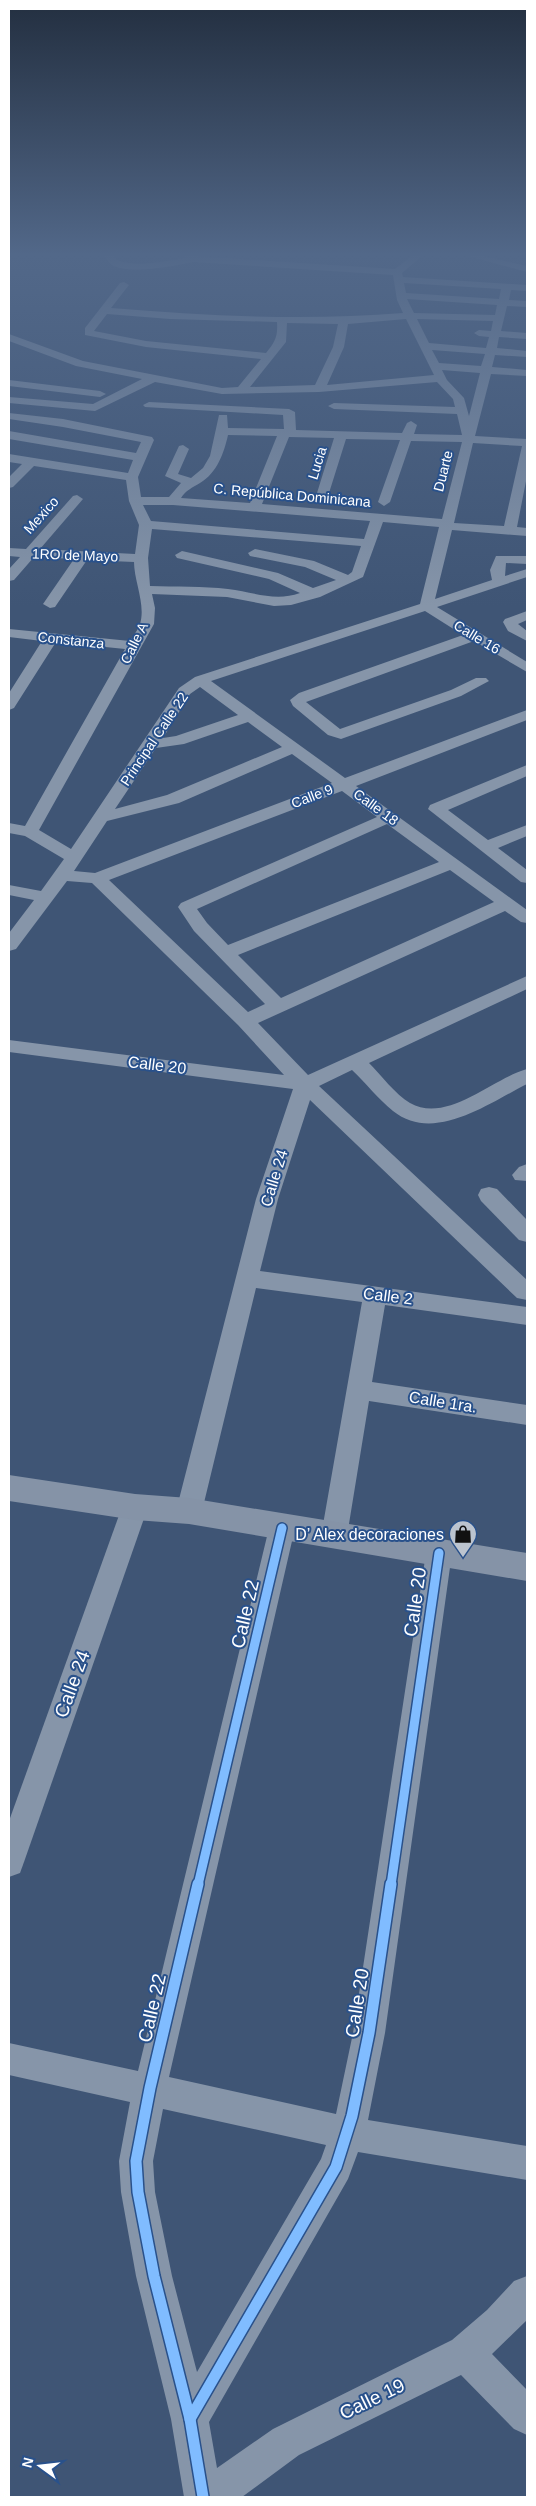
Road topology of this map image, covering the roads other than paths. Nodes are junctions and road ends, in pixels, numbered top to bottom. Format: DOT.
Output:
graph roads {
  1 [pos="122,373"];
  2 [pos="256,373"];
  3 [pos="327,373"];
  4 [pos="438,373"];
  5 [pos="484,373"];
  6 [pos="440,378"];
  7 [pos="151,379"];
  8 [pos="9,383"];
  9 [pos="178,384"];
  10 [pos="334,388"];
  11 [pos="319,389"];
  12 [pos="222,391"];
  13 [pos="241,391"];
  14 [pos="118,396"];
  15 [pos="9,400"];
  16 [pos="223,409"];
  17 [pos="461,411"];
  18 [pos="416,414"];
  19 [pos="333,415"];
  20 [pos="9,416"];
  21 [pos="361,418"];
  22 [pos="223,432"];
  23 [pos="287,433"];
  24 [pos="9,435"];
  25 [pos="341,435"];
  26 [pos="406,437"];
  27 [pos="468,437"];
  28 [pos="527,443"];
  29 [pos="527,447"];
  30 [pos="183,449"];
  31 [pos="139,457"];
  32 [pos="9,458"];
  33 [pos="32,461"];
  34 [pos="132,477"];
  35 [pos="190,482"];
  36 [pos="9,484"];
  37 [pos="323,493"];
  38 [pos="78,498"];
  39 [pos="135,501"];
  40 [pos="173,501"];
  41 [pos="384,502"];
  42 [pos="255,507"];
  43 [pos="378,518"];
  44 [pos="146,525"];
  45 [pos="445,525"];
  46 [pos="510,531"];
  47 [pos="527,532"];
  48 [pos="370,543"];
  49 [pos="9,552"];
  50 [pos="255,553"];
  51 [pos="28,554"];
  52 [pos="182,555"];
  53 [pos="83,556"];
  54 [pos="141,558"];
  55 [pos="527,560"];
  56 [pos="527,573"];
  57 [pos="9,576"];
  58 [pos="349,580"];
  59 [pos="499,582"];
  60 [pos="145,590"];
  61 [pos="315,594"];
  62 [pos="50,604"];
  63 [pos="426,606"];
  64 [pos="527,615"];
  65 [pos="9,633"];
  66 [pos="475,636"];
  67 [pos="527,637"];
  68 [pos="51,638"];
  69 [pos="134,646"];
  70 [pos="527,668"];
  71 [pos="200,680"];
  72 [pos="481,680"];
  73 [pos="9,705"];
  74 [pos="527,715"];
  75 [pos="250,716"];
  76 [pos="151,744"];
  77 [pos="294,748"];
  78 [pos="527,770"];
  79 [pos="345,784"];
  80 [pos="101,817"];
  81 [pos="390,817"];
  82 [pos="9,828"];
  83 [pos="527,830"];
  84 [pos="30,832"];
  85 [pos="485,847"];
  86 [pos="74,858"];
  87 [pos="452,863"];
  88 [pos="522,874"];
  89 [pos="62,875"];
  90 [pos="98,878"];
  91 [pos="483,885"];
  92 [pos="9,890"];
  93 [pos="46,897"];
  94 [pos="508,903"];
  95 [pos="527,918"];
  96 [pos="200,927"];
  97 [pos="163,942"];
  98 [pos="9,945"];
  99 [pos="225,953"];
  100 [pos="527,982"];
  101 [pos="278,1006"];
  102 [pos="245,1021"];
  103 [pos="9,1046"];
  104 [pos="355,1061"];
  105 [pos="527,1076"];
  106 [pos="305,1084"];
  107 [pos="489,1195"];
  108 [pos="527,1234"];
  109 [pos="249,1278"];
  110 [pos="526,1292"];
  111 [pos="375,1294"];
  112 [pos="488,1309"];
  113 [pos="527,1316"];
  114 [pos="358,1390"];
  115 [pos="527,1415"];
  116 [pos="9,1488"];
  117 [pos="135,1507"];
  118 [pos="188,1511"];
  119 [pos="282,1528"];
  120 [pos="334,1536"];
  121 [pos="439,1553"];
  122 [pos="527,1567"];
  123 [pos="9,1862"];
  124 [pos="9,2059"];
  125 [pos="150,2088"];
  126 [pos="346,2133"];
  127 [pos="527,2163"];
  128 [pos="527,2294"];
  129 [pos="465,2353"];
  130 [pos="527,2416"];
  131 [pos="190,2419"];
  132 [pos="203,2497"];
  133 [pos="210,2497"];
  1 -- 7 [label="street"];
  2 -- 13 [label="street"];
  3 -- 11 [label="street"];
  4 -- 6 [label="street"];
  5 -- 27 [label="street, Duarte"];
  6 -- 10 [label="street"];
  6 -- 17 [label="street"];
  7 -- 9 [label="street"];
  7 -- 14 [label="street"];
  8 -- 14 [label="street"];
  9 -- 12 [label="street"];
  9 -- 16 [label="street"];
  10 -- 11 [label="street"];
  10 -- 19 [label="street"];
  11 -- 13 [label="street"];
  12 -- 13 [label="street"];
  12 -- 16 [label="street"];
  14 -- 15 [label="street"];
  16 -- 22 [label="street"];
  16 -- 23 [label="street"];
  17 -- 18 [label="street"];
  17 -- 27 [label="street"];
  18 -- 19 [label="street"];
  18 -- 21 [label="street"];
  18 -- 26 [label="street"];
  19 -- 25 [label="street, Lucia"];
  20 -- 31 [label="street"];
  22 -- 23 [label="street"];
  22 -- 35 [label="street"];
  23 -- 25 [label="street"];
  23 -- 42 [label="street"];
  24 -- 31 [label="street"];
  25 -- 26 [label="street"];
  25 -- 37 [label="street, Lucia"];
  26 -- 27 [label="street"];
  26 -- 41 [label="street"];
  27 -- 28 [label="street"];
  27 -- 45 [label="street, Duarte"];
  29 -- 46 [label="street"];
  30 -- 35 [label="street"];
  31 -- 34 [label="street"];
  32 -- 33 [label="street"];
  33 -- 34 [label="street"];
  33 -- 36 [label="street"];
  34 -- 39 [label="street"];
  35 -- 40 [label="street"];
  38 -- 51 [label="street, Mexico"];
  39 -- 40 [label="street, C. República Dominicana"];
  39 -- 44 [label="street"];
  40 -- 42 [label="street, C. República Dominicana"];
  42 -- 43 [label="street, C. República Dominicana"];
  43 -- 45 [label="street, C. República Dominicana"];
  43 -- 48 [label="street"];
  44 -- 48 [label="street"];
  44 -- 54 [label="street, Calle A"];
  45 -- 46 [label="street, C. República Dominicana"];
  45 -- 63 [label="street, Duarte"];
  46 -- 47 [label="street, C. República Dominicana"];
  48 -- 58 [label="street"];
  49 -- 51 [label="street, 1RO de Mayo"];
  50 -- 58 [label="street"];
  51 -- 53 [label="street, 1RO de Mayo"];
  51 -- 57 [label="street, Mexico"];
  52 -- 61 [label="street"];
  53 -- 54 [label="street, 1RO de Mayo"];
  53 -- 62 [label="street"];
  54 -- 60 [label="street, Calle A"];
  55 -- 59 [label="street"];
  56 -- 59 [label="street, Principal Calle 22"];
  58 -- 61 [label="street"];
  59 -- 63 [label="street, Principal Calle 22"];
  60 -- 61 [label="street"];
  60 -- 69 [label="street, Calle A"];
  63 -- 66 [label="street, Calle 16"];
  63 -- 71 [label="street, Principal Calle 22"];
  64 -- 67 [label="street"];
  65 -- 68 [label="street, Constanza"];
  66 -- 70 [label="street, Calle 16"];
  66 -- 72 [label="street"];
  68 -- 69 [label="street, Constanza"];
  68 -- 73 [label="street"];
  69 -- 84 [label="street, Calle A"];
  71 -- 75 [label="street, Calle 18"];
  71 -- 76 [label="street, Principal Calle 22"];
  74 -- 79 [label="street, Calle 9"];
  75 -- 76 [label="street"];
  75 -- 77 [label="street, Calle 18"];
  76 -- 80 [label="street, Principal Calle 22"];
  77 -- 79 [label="street, Calle 18"];
  77 -- 80 [label="street"];
  78 -- 85 [label="street"];
  79 -- 81 [label="street, Calle 18"];
  79 -- 90 [label="street, Calle 9"];
  80 -- 86 [label="street, Principal Calle 22"];
  81 -- 87 [label="street, Calle 18"];
  81 -- 96 [label="street"];
  82 -- 84 [label="street"];
  83 -- 85 [label="street"];
  84 -- 86 [label="street"];
  85 -- 88 [label="street"];
  86 -- 89 [label="street, Principal Calle 22"];
  87 -- 91 [label="street, Calle 18"];
  87 -- 99 [label="street"];
  88 -- 91 [label="street"];
  89 -- 90 [label="street"];
  89 -- 93 [label="street, Principal Calle 22"];
  90 -- 97 [label="street"];
  91 -- 94 [label="street, Calle 18"];
  92 -- 93 [label="street"];
  93 -- 98 [label="street, Principal Calle 22"];
  94 -- 95 [label="street, Calle 18"];
  94 -- 101 [label="street"];
  96 -- 97 [label="street"];
  96 -- 99 [label="street"];
  97 -- 102 [label="street"];
  99 -- 101 [label="street"];
  100 -- 104 [label="street"];
  101 -- 102 [label="street"];
  102 -- 106 [label="street"];
  103 -- 106 [label="street, Calle 20"];
  104 -- 105 [label="street"];
  104 -- 106 [label="street"];
  106 -- 109 [label="street, Calle 24"];
  106 -- 110 [label="street"];
  107 -- 108 [label="street"];
  109 -- 111 [label="street, Calle 2"];
  109 -- 118 [label="street, Calle 24"];
  110 -- 112 [label="street"];
  111 -- 112 [label="street, Calle 2"];
  111 -- 114 [label="street"];
  112 -- 113 [label="street, Calle 2"];
  114 -- 115 [label="street, Calle 1ra."];
  114 -- 120 [label="street"];
  116 -- 117 [label="main road"];
  117 -- 118 [label="main road"];
  117 -- 123 [label="street, Calle 24"];
  118 -- 119 [label="main road"];
  119 -- 120 [label="main road"];
  119 -- 125 [label="street, Calle 22"];
  120 -- 121 [label="main road"];
  121 -- 122 [label="main road"];
  121 -- 126 [label="street, Calle 20"];
  124 -- 125 [label="street"];
  125 -- 126 [label="street"];
  125 -- 131 [label="street, Calle 22"];
  126 -- 127 [label="street"];
  126 -- 131 [label="street, Calle 20"];
  128 -- 129 [label="street, Calle 19"];
  129 -- 130 [label="street"];
  129 -- 133 [label="street, Calle 19"];
  131 -- 132 [label="street, Calle 22"];
}
